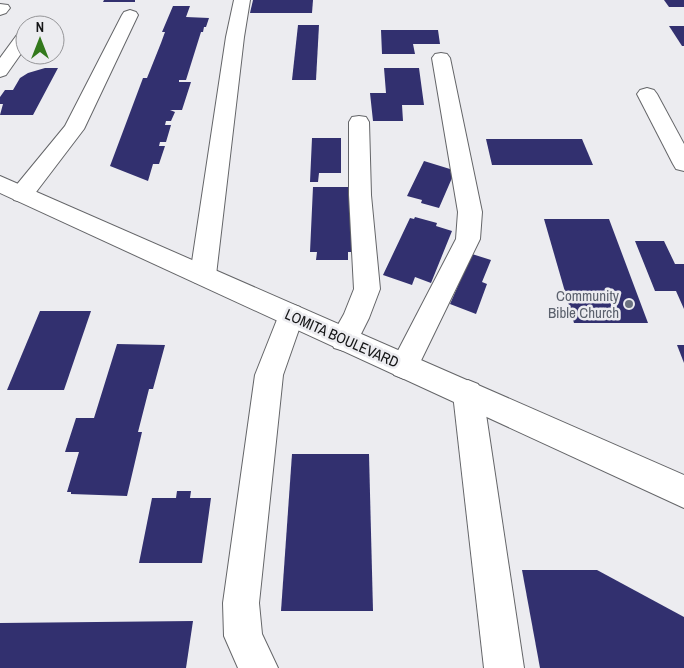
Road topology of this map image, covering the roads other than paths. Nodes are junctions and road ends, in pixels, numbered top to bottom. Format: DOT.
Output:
graph roads {
  1 [pos="242,0"];
  2 [pos="130,15"];
  3 [pos="15,50"];
  4 [pos="441,58"];
  5 [pos="0,71"];
  6 [pos="647,94"];
  7 [pos="359,122"];
  8 [pos="684,164"];
  9 [pos="11,189"];
  10 [pos="203,275"];
  11 [pos="292,315"];
  12 [pos="344,339"];
  13 [pos="404,366"];
  14 [pos="468,394"];
  15 [pos="684,492"];
  16 [pos="258,668"];
  17 [pos="504,668"];
  1 -- 10 [label="main road"];
  2 -- 9 [label="main road"];
  3 -- 5 [label="main road"];
  4 -- 13 [label="main road"];
  6 -- 8 [label="main road"];
  7 -- 12 [label="main road"];
  9 -- 10 [label="main road, LOMITA BOULEVARD"];
  10 -- 11 [label="main road, LOMITA BOULEVARD"];
  11 -- 12 [label="main road, LOMITA BOULEVARD"];
  11 -- 16 [label="main road"];
  12 -- 13 [label="main road, LOMITA BOULEVARD"];
  13 -- 14 [label="main road, LOMITA BOULEVARD"];
  14 -- 15 [label="main road, LOMITA BOULEVARD"];
  14 -- 17 [label="main road"];
}
